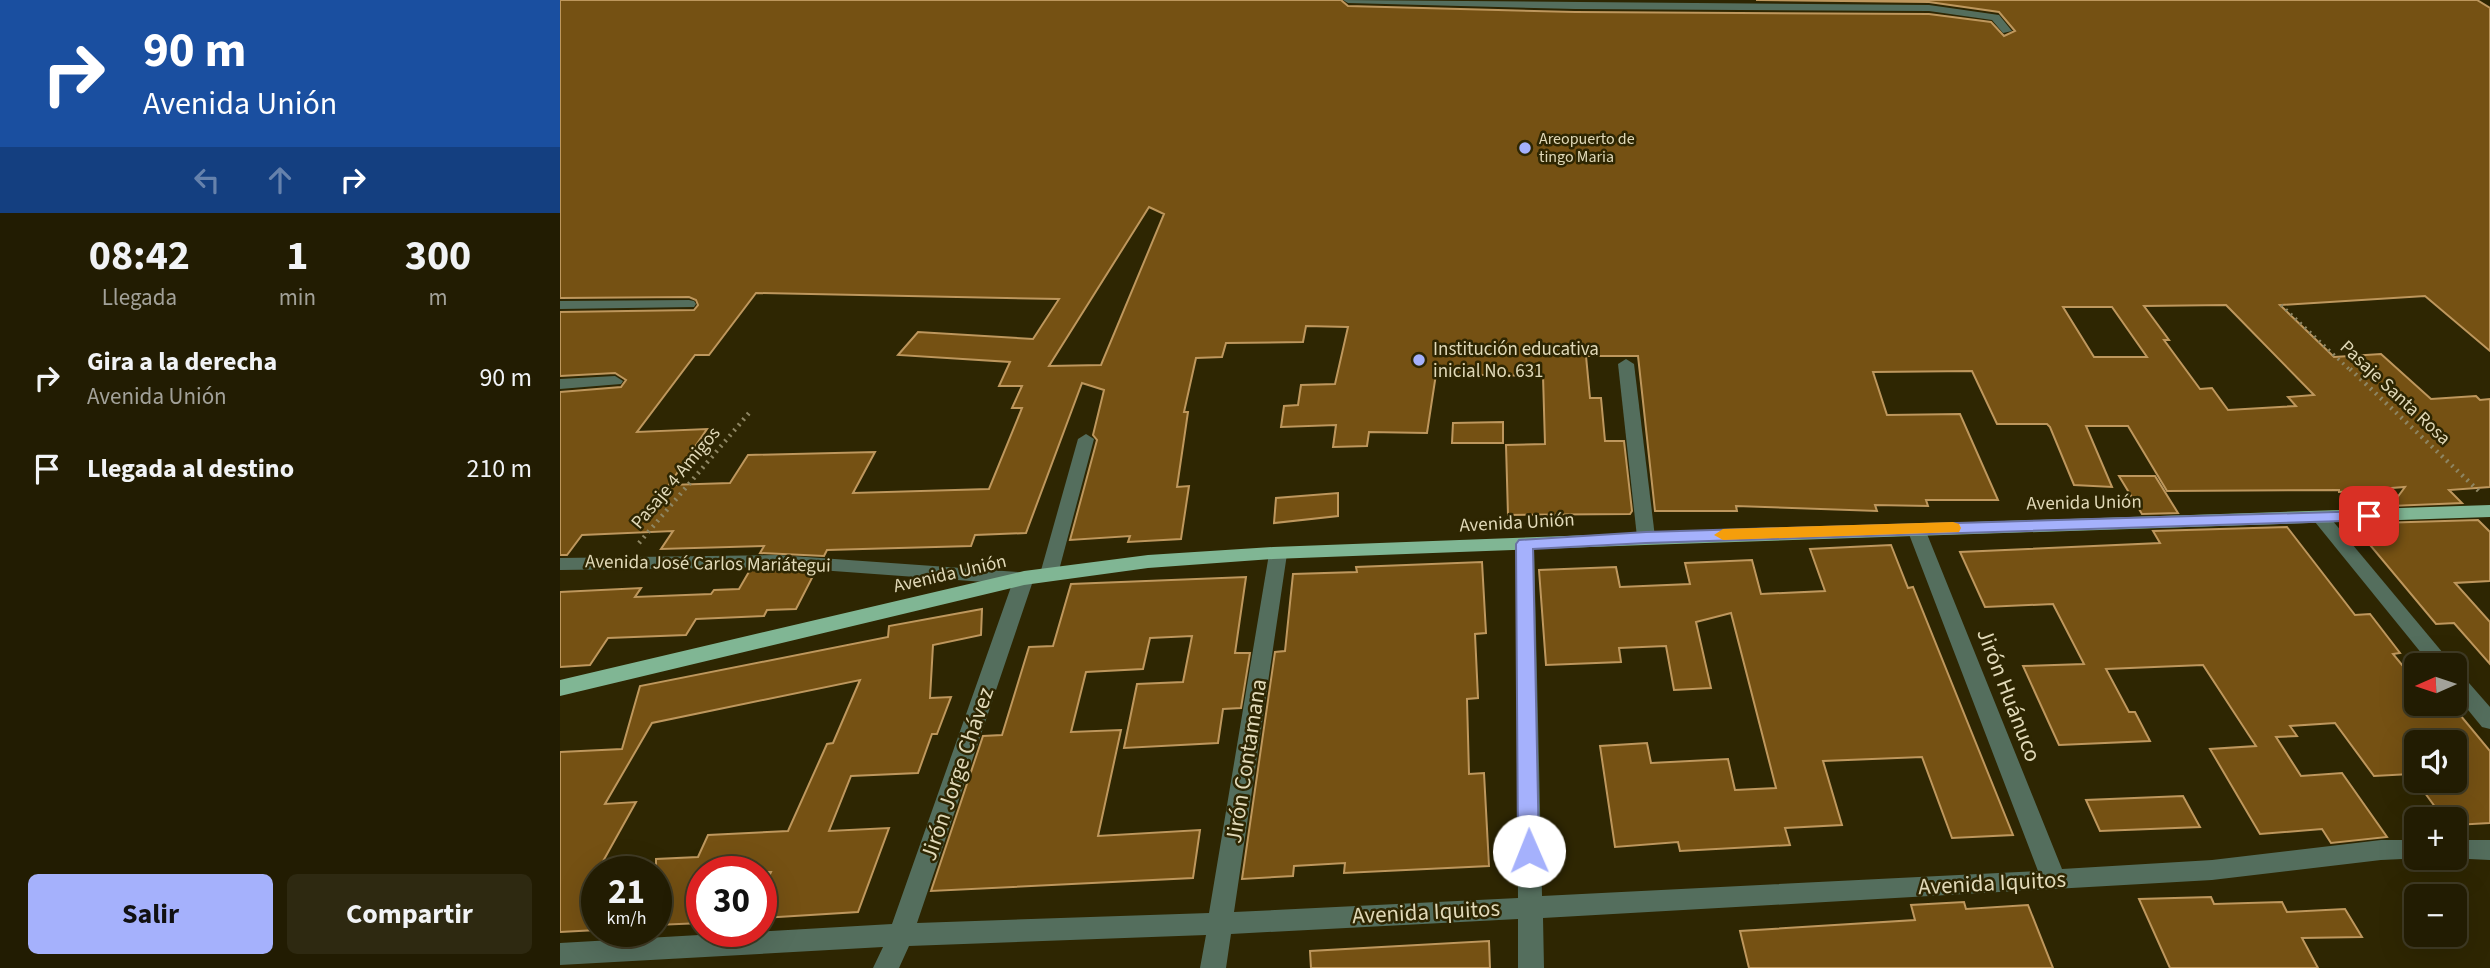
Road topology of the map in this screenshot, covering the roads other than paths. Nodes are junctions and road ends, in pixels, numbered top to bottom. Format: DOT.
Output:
graph roads {
  1 [pos="1348,0"];
  2 [pos="2007,31"];
  3 [pos="689,304"];
  4 [pos="560,305"];
  5 [pos="1626,363"];
  6 [pos="615,381"];
  7 [pos="560,384"];
  8 [pos="1086,439"];
  9 [pos="2490,511"];
  10 [pos="2320,518"];
  11 [pos="1916,529"];
  12 [pos="1646,537"];
  13 [pos="1525,544"];
  14 [pos="1278,554"];
  15 [pos="560,564"];
  16 [pos="1049,574"];
  17 [pos="1024,578"];
  18 [pos="2433,653"];
  19 [pos="560,688"];
  20 [pos="2468,695"];
  21 [pos="2490,721"];
  22 [pos="2404,850"];
  23 [pos="2467,850"];
  24 [pos="2490,850"];
  25 [pos="2054,880"];
  26 [pos="1529,906"];
  27 [pos="1220,924"];
  28 [pos="901,935"];
  29 [pos="560,954"];
  30 [pos="886,968"];
  31 [pos="1213,968"];
  32 [pos="1531,968"];
  1 -- 2 [label="street"];
  3 -- 4 [label="street"];
  5 -- 12 [label="street"];
  6 -- 7 [label="street"];
  8 -- 16 [label="street"];
  9 -- 10 [label="main road, Avenida Unión"];
  10 -- 11 [label="main road, Avenida Unión"];
  10 -- 18 [label="street"];
  11 -- 12 [label="main road, Avenida Unión"];
  11 -- 25 [label="street, Jirón Huánuco"];
  12 -- 13 [label="main road, Avenida Unión"];
  13 -- 14 [label="main road, Avenida Unión"];
  13 -- 26 [label="street"];
  14 -- 16 [label="main road, Avenida Unión"];
  14 -- 27 [label="street, Jirón Contamana"];
  15 -- 17 [label="street, Avenida José Carlos Mariátegui"];
  16 -- 17 [label="main road, Avenida Unión"];
  17 -- 19 [label="main road, Avenida Unión"];
  17 -- 28 [label="street, Jirón Jorge Chávez"];
  20 -- 21 [label="street"];
  22 -- 25 [label="street, Avenida Iquitos"];
  23 -- 24 [label="street"];
  25 -- 26 [label="street, Avenida Iquitos"];
  26 -- 27 [label="street, Avenida Iquitos"];
  26 -- 32 [label="street"];
  27 -- 28 [label="street, Avenida Iquitos"];
  27 -- 31 [label="street, Jirón Contamana"];
  28 -- 29 [label="street, Avenida Iquitos"];
  28 -- 30 [label="street, Jirón Jorge Chávez"];
}
